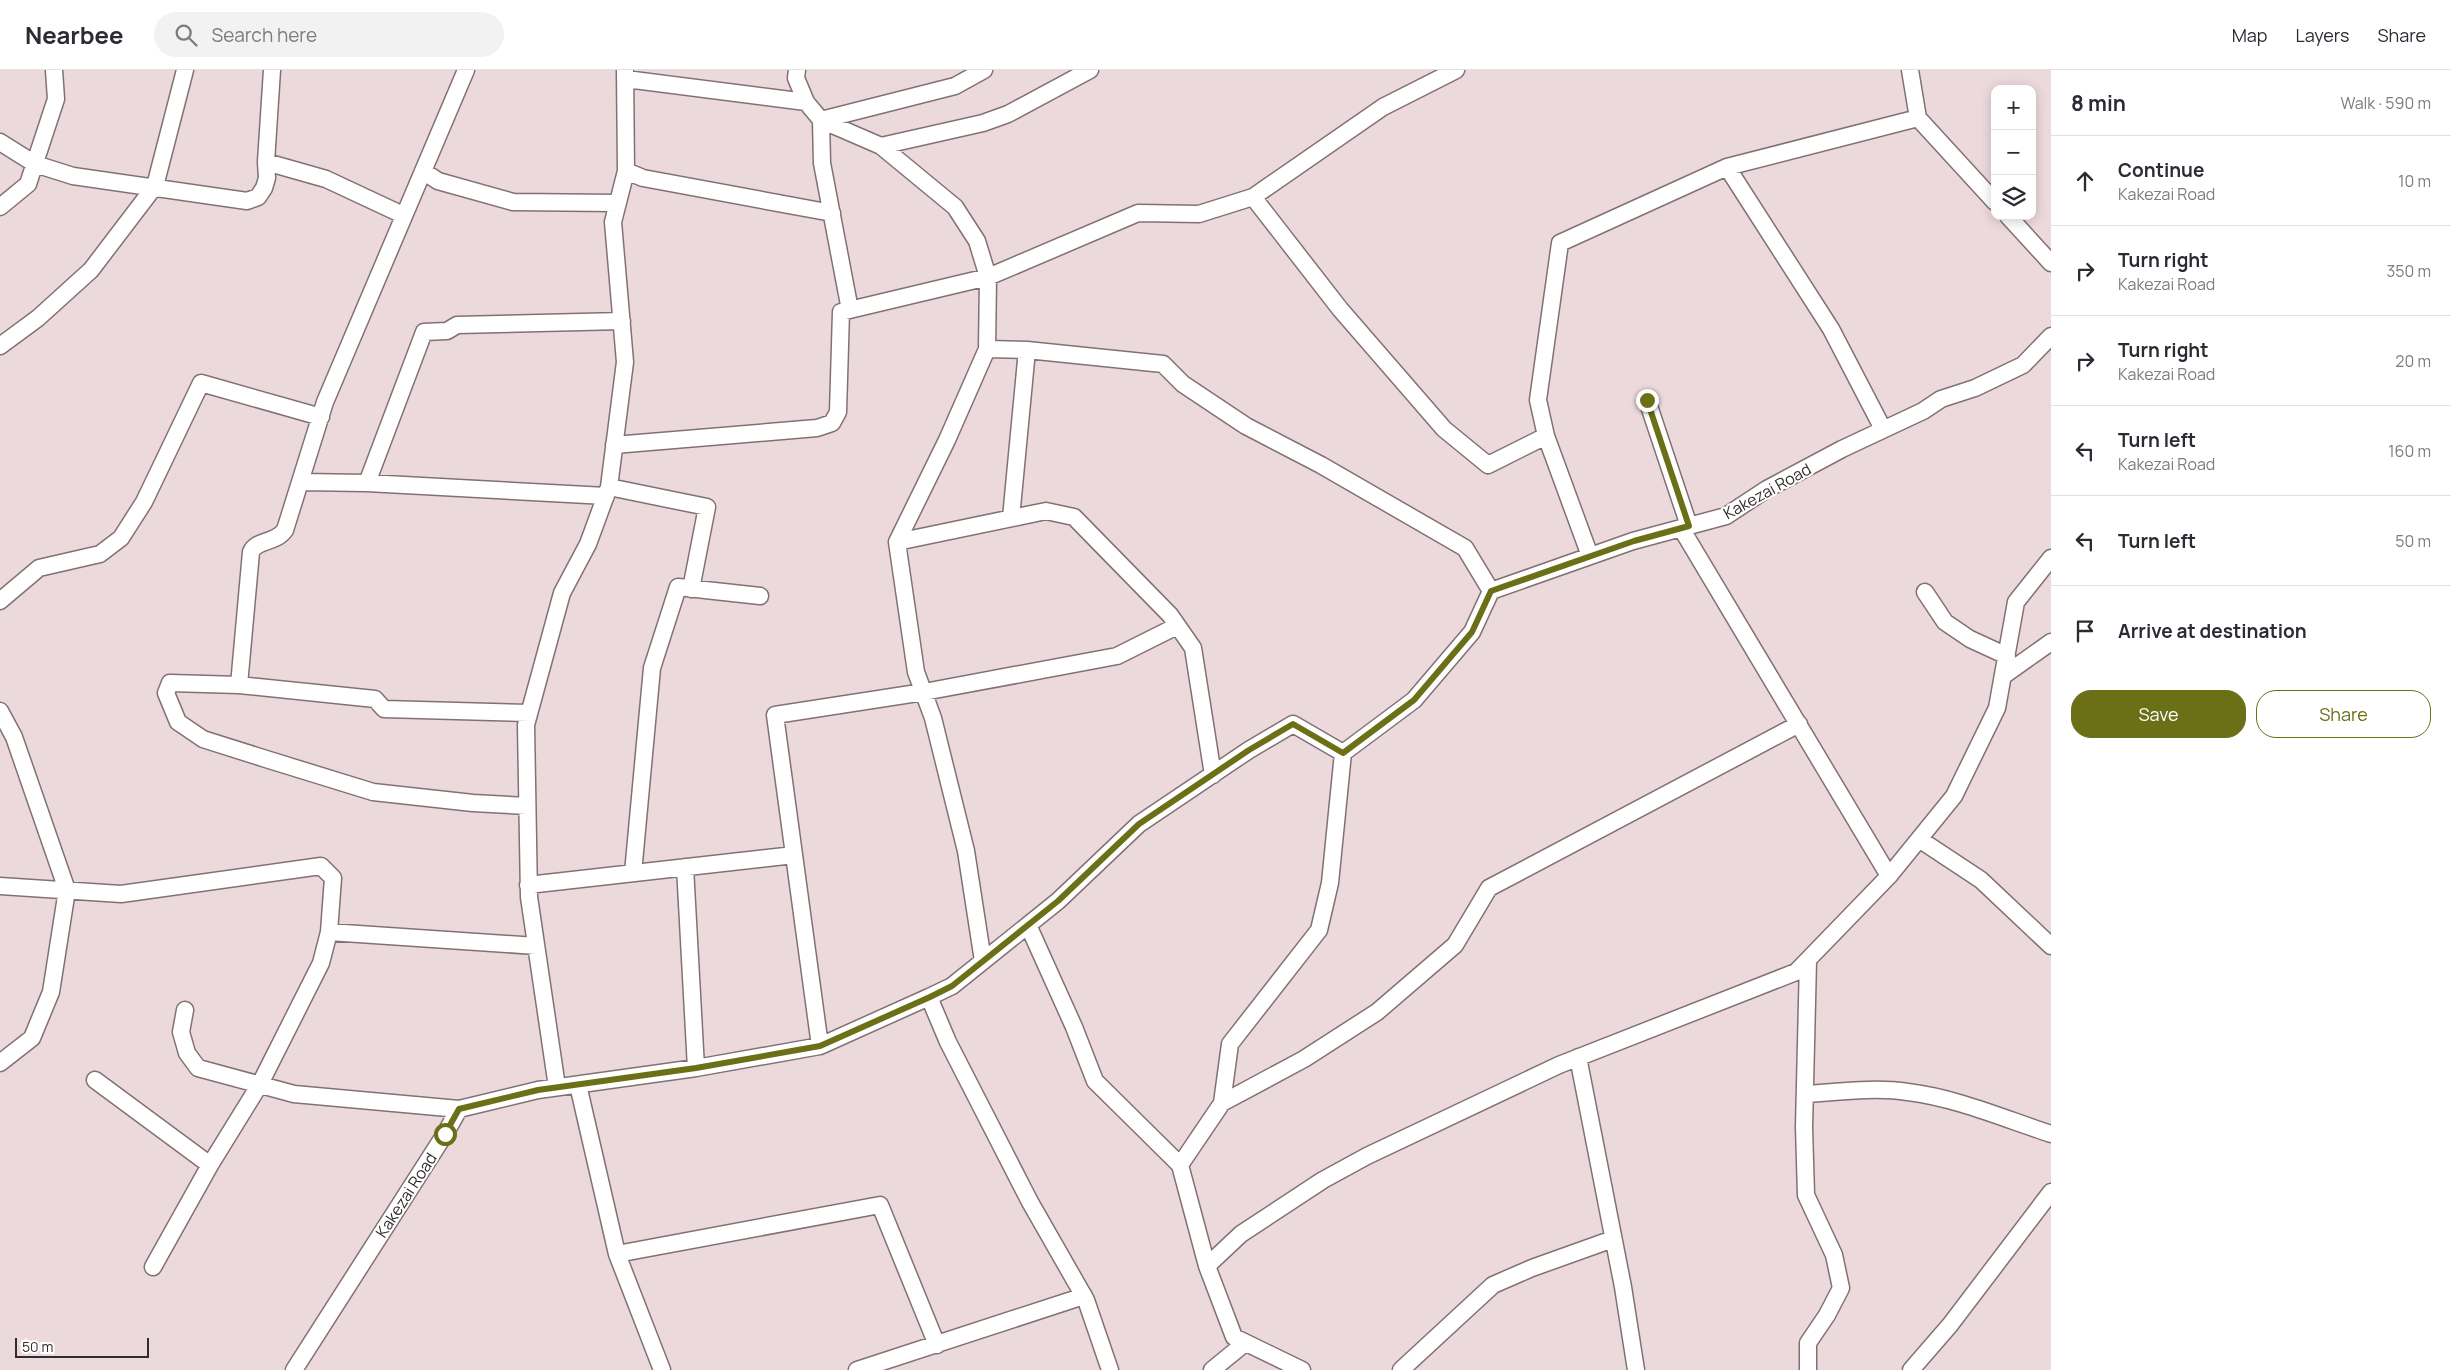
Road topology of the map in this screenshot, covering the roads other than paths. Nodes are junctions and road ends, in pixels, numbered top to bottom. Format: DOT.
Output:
graph roads {
  1 [pos="54,70"];
  2 [pos="185,70"];
  3 [pos="272,70"];
  4 [pos="466,70"];
  5 [pos="797,70"];
  6 [pos="984,70"];
  7 [pos="1090,70"];
  8 [pos="1456,70"];
  9 [pos="1910,70"];
  10 [pos="626,74"];
  11 [pos="806,102"];
  12 [pos="1918,118"];
  13 [pos="821,120"];
  14 [pos="0,142"];
  15 [pos="881,146"];
  16 [pos="266,162"];
  17 [pos="35,164"];
  18 [pos="1726,167"];
  19 [pos="423,171"];
  20 [pos="626,171"];
  21 [pos="155,186"];
  22 [pos="1253,197"];
  23 [pos="1991,198"];
  24 [pos="617,203"];
  25 [pos="0,207"];
  26 [pos="832,213"];
  27 [pos="403,215"];
  28 [pos="2012,220"];
  29 [pos="2051,264"];
  30 [pos="988,277"];
  31 [pos="850,310"];
  32 [pos="622,321"];
  33 [pos="2051,336"];
  34 [pos="0,346"];
  35 [pos="987,349"];
  36 [pos="1027,350"];
  37 [pos="1647,400"];
  38 [pos="320,417"];
  39 [pos="1883,429"];
  40 [pos="1546,436"];
  41 [pos="614,445"];
  42 [pos="302,482"];
  43 [pos="367,483"];
  44 [pos="607,491"];
  45 [pos="1011,518"];
  46 [pos="1685,527"];
  47 [pos="898,542"];
  48 [pos="1590,556"];
  49 [pos="2051,558"];
  50 [pos="691,589"];
  51 [pos="1491,591"];
  52 [pos="1924,592"];
  53 [pos="760,596"];
  54 [pos="0,601"];
  55 [pos="1177,626"];
  56 [pos="2051,642"];
  57 [pos="2007,656"];
  58 [pos="2003,676"];
  59 [pos="240,684"];
  60 [pos="924,692"];
  61 [pos="0,711"];
  62 [pos="529,713"];
  63 [pos="1799,724"];
  64 [pos="1343,753"];
  65 [pos="1213,775"];
  66 [pos="527,806"];
  67 [pos="1919,839"];
  68 [pos="794,855"];
  69 [pos="685,867"];
  70 [pos="633,873"];
  71 [pos="1889,876"];
  72 [pos="528,885"];
  73 [pos="0,886"];
  74 [pos="67,890"];
  75 [pos="1028,925"];
  76 [pos="329,932"];
  77 [pos="536,946"];
  78 [pos="2051,946"];
  79 [pos="1808,960"];
  80 [pos="983,961"];
  81 [pos="930,997"];
  82 [pos="185,1010"];
  83 [pos="820,1046"];
  84 [pos="1578,1057"];
  85 [pos="0,1063"];
  86 [pos="696,1068"];
  87 [pos="95,1080"];
  88 [pos="260,1084"];
  89 [pos="578,1084"];
  90 [pos="557,1087"];
  91 [pos="1805,1094"];
  92 [pos="1222,1103"];
  93 [pos="459,1109"];
  94 [pos="2051,1134"];
  95 [pos="210,1165"];
  96 [pos="1180,1165"];
  97 [pos="2051,1192"];
  98 [pos="1614,1239"];
  99 [pos="617,1254"];
  100 [pos="153,1266"];
  101 [pos="1207,1266"];
  102 [pos="1084,1296"];
  103 [pos="1245,1343"];
  104 [pos="937,1345"];
  105 [pos="1914,1369"];
  106 [pos="294,1370"];
  107 [pos="662,1370"];
  108 [pos="857,1370"];
  109 [pos="1110,1370"];
  110 [pos="1212,1370"];
  111 [pos="1302,1370"];
  112 [pos="1401,1370"];
  113 [pos="1636,1370"];
  114 [pos="1808,1370"];
  1 -- 17 [label="street"];
  2 -- 21 [label="street"];
  3 -- 16 [label="street"];
  4 -- 19 [label="street"];
  5 -- 11 [label="street"];
  6 -- 13 [label="street"];
  7 -- 15 [label="street"];
  8 -- 22 [label="street"];
  9 -- 12 [label="street"];
  10 -- 11 [label="street"];
  10 -- 20 [label="street"];
  11 -- 13 [label="street"];
  12 -- 18 [label="street"];
  12 -- 23 [label="street"];
  13 -- 15 [label="street"];
  13 -- 26 [label="street"];
  14 -- 17 [label="street"];
  15 -- 30 [label="street"];
  16 -- 21 [label="street"];
  16 -- 27 [label="street"];
  17 -- 21 [label="street"];
  17 -- 25 [label="street"];
  18 -- 39 [label="street"];
  18 -- 40 [label="street"];
  19 -- 24 [label="street"];
  19 -- 27 [label="street"];
  20 -- 24 [label="street"];
  20 -- 26 [label="street"];
  21 -- 34 [label="street"];
  22 -- 30 [label="street"];
  22 -- 40 [label="street"];
  24 -- 32 [label="street"];
  26 -- 31 [label="street"];
  27 -- 38 [label="street"];
  28 -- 29 [label="street"];
  30 -- 31 [label="street"];
  30 -- 35 [label="street"];
  31 -- 41 [label="street"];
  32 -- 41 [label="street"];
  32 -- 43 [label="street"];
  33 -- 39 [label="street, Kakezai Road"];
  35 -- 36 [label="street"];
  35 -- 47 [label="street"];
  36 -- 45 [label="street"];
  36 -- 51 [label="street"];
  37 -- 46 [label="street"];
  38 -- 42 [label="street"];
  38 -- 54 [label="street"];
  39 -- 46 [label="street, Kakezai Road"];
  40 -- 48 [label="street"];
  41 -- 44 [label="street"];
  42 -- 43 [label="street"];
  42 -- 59 [label="street"];
  43 -- 44 [label="street"];
  44 -- 50 [label="street"];
  44 -- 62 [label="street"];
  45 -- 47 [label="street"];
  45 -- 55 [label="street"];
  46 -- 48 [label="street, Kakezai Road"];
  46 -- 63 [label="street"];
  47 -- 60 [label="street"];
  48 -- 51 [label="street, Kakezai Road"];
  49 -- 57 [label="street"];
  50 -- 53 [label="street"];
  50 -- 70 [label="street"];
  51 -- 64 [label="street"];
  52 -- 57 [label="street"];
  55 -- 60 [label="street"];
  55 -- 65 [label="street"];
  56 -- 58 [label="street"];
  57 -- 58 [label="street"];
  58 -- 67 [label="street"];
  59 -- 62 [label="street"];
  59 -- 66 [label="street"];
  60 -- 68 [label="street"];
  60 -- 80 [label="street"];
  61 -- 74 [label="street"];
  62 -- 66 [label="street"];
  63 -- 71 [label="street"];
  63 -- 92 [label="street"];
  64 -- 65 [label="street"];
  64 -- 92 [label="street"];
  65 -- 75 [label="street"];
  66 -- 72 [label="street"];
  67 -- 71 [label="street"];
  67 -- 78 [label="street"];
  68 -- 69 [label="street"];
  68 -- 83 [label="street"];
  69 -- 70 [label="street"];
  69 -- 86 [label="street"];
  70 -- 72 [label="street"];
  71 -- 79 [label="street"];
  72 -- 77 [label="street"];
  73 -- 74 [label="street"];
  74 -- 76 [label="street"];
  74 -- 85 [label="street"];
  75 -- 80 [label="street"];
  75 -- 96 [label="street"];
  76 -- 77 [label="street"];
  76 -- 88 [label="street"];
  77 -- 90 [label="street"];
  79 -- 84 [label="street"];
  79 -- 91 [label="street"];
  80 -- 81 [label="street"];
  81 -- 83 [label="street"];
  81 -- 102 [label="street"];
  82 -- 88 [label="street"];
  83 -- 86 [label="street"];
  84 -- 98 [label="street"];
  84 -- 101 [label="street"];
  86 -- 89 [label="street"];
  87 -- 95 [label="street"];
  88 -- 93 [label="street"];
  88 -- 95 [label="street"];
  89 -- 90 [label="street"];
  89 -- 99 [label="street"];
  90 -- 93 [label="street"];
  91 -- 94 [label="street"];
  91 -- 114 [label="street"];
  92 -- 96 [label="street"];
  93 -- 106 [label="street, Kakezai Road"];
  95 -- 100 [label="street"];
  96 -- 101 [label="street"];
  97 -- 105 [label="street"];
  98 -- 112 [label="street"];
  98 -- 113 [label="street"];
  99 -- 104 [label="street"];
  99 -- 107 [label="street"];
  101 -- 103 [label="street"];
  102 -- 104 [label="street"];
  102 -- 109 [label="street"];
  103 -- 110 [label="street"];
  103 -- 111 [label="street"];
  104 -- 108 [label="street"];
}
